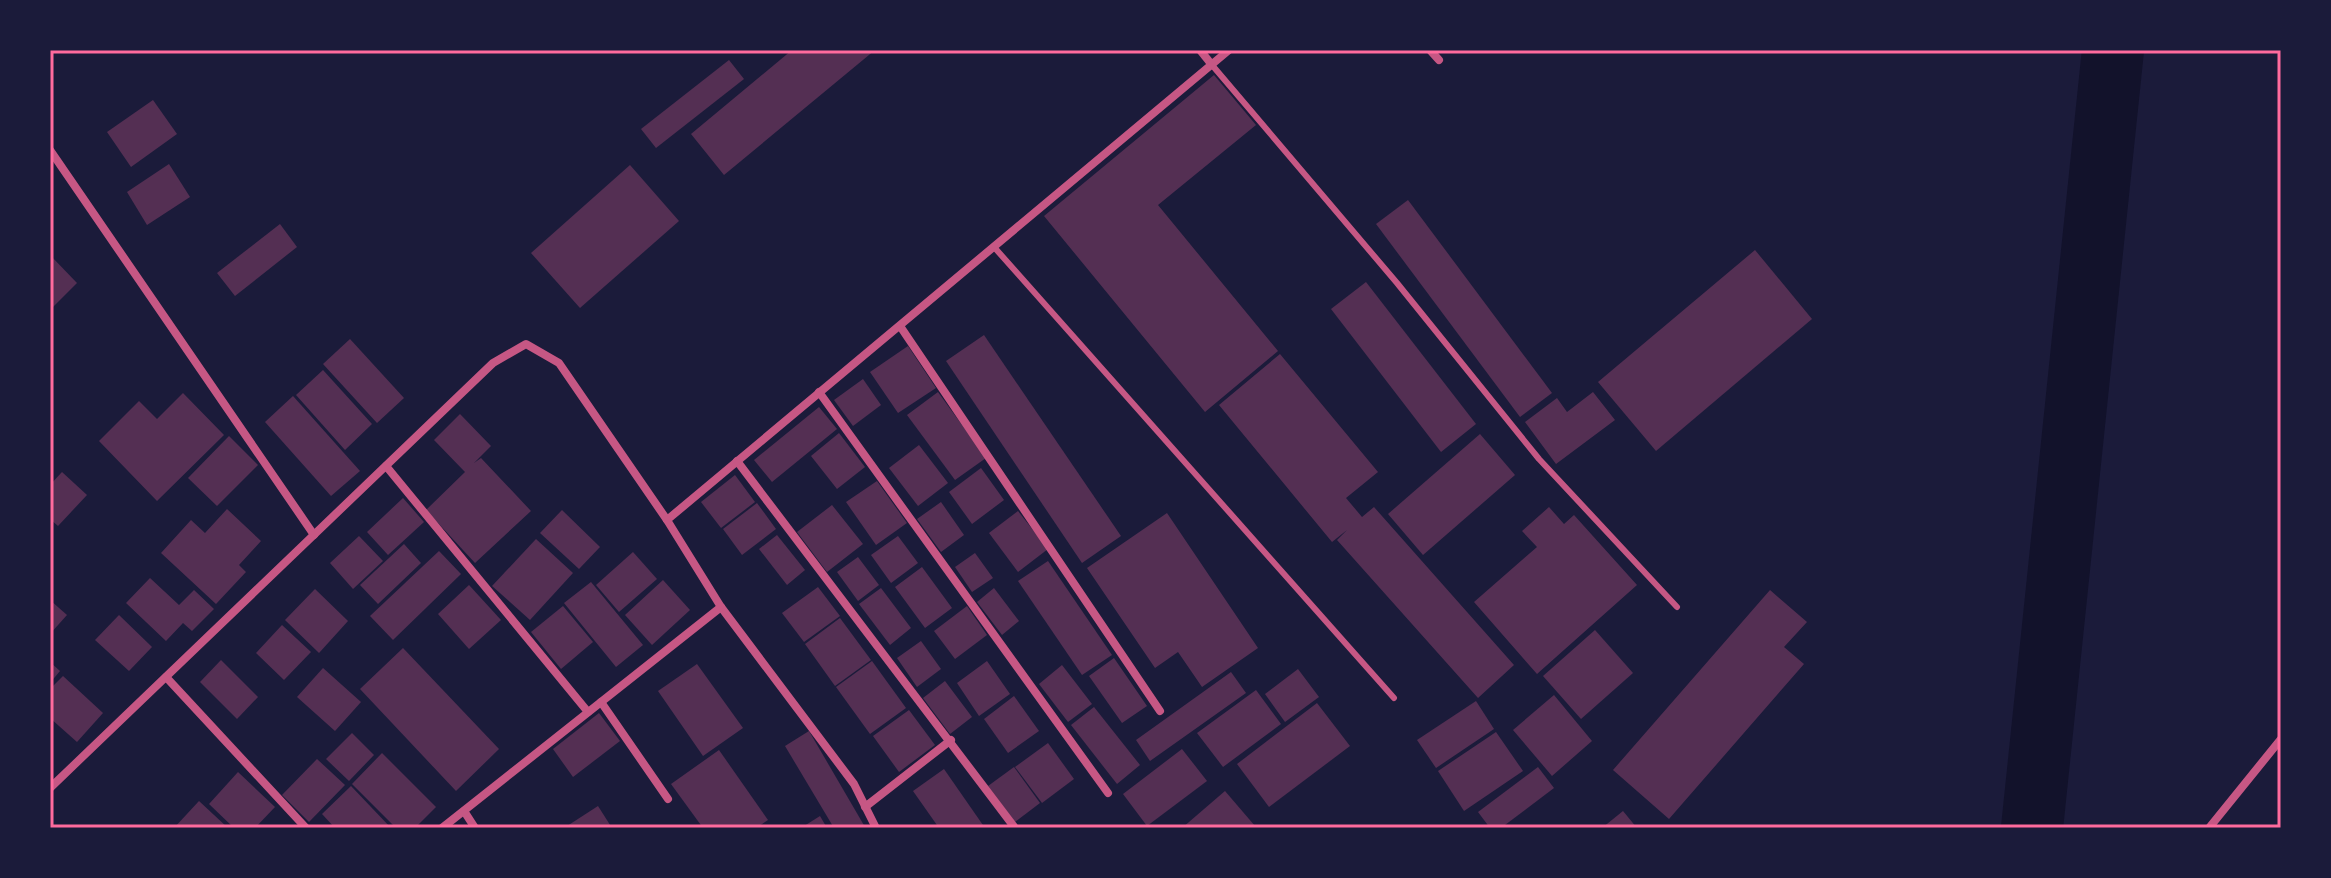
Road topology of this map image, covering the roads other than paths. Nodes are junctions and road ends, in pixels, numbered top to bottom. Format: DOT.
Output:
graph roads {
  1 [pos="1200,50"];
  2 [pos="1229,50"];
  3 [pos="1430,50"];
  4 [pos="1439,60"];
  5 [pos="1212,65"];
  6 [pos="50,150"];
  7 [pos="994,247"];
  8 [pos="900,326"];
  9 [pos="819,392"];
  10 [pos="737,461"];
  11 [pos="386,466"];
  12 [pos="667,520"];
  13 [pos="314,535"];
  14 [pos="721,607"];
  15 [pos="1677,607"];
  16 [pos="166,677"];
  17 [pos="1394,698"];
  18 [pos="601,702"];
  19 [pos="1160,711"];
  20 [pos="588,712"];
  21 [pos="2281,739"];
  22 [pos="951,740"];
  23 [pos="50,788"];
  24 [pos="1108,793"];
  25 [pos="668,799"];
  26 [pos="865,807"];
  27 [pos="464,811"];
  28 [pos="306,828"];
  29 [pos="442,828"];
  30 [pos="475,828"];
  31 [pos="876,828"];
  32 [pos="1015,828"];
  33 [pos="2209,828"];
  1 -- 5 [label="street"];
  2 -- 5 [label="street"];
  3 -- 4 [label="street"];
  5 -- 7 [label="street"];
  5 -- 15 [label="lane"];
  6 -- 13 [label="street"];
  7 -- 8 [label="street"];
  7 -- 17 [label="lane"];
  8 -- 9 [label="street"];
  8 -- 19 [label="street"];
  9 -- 10 [label="street"];
  9 -- 24 [label="street"];
  10 -- 12 [label="street"];
  10 -- 22 [label="street"];
  11 -- 12 [label="street"];
  11 -- 13 [label="street"];
  11 -- 20 [label="street"];
  12 -- 14 [label="street"];
  13 -- 16 [label="street"];
  14 -- 18 [label="street"];
  14 -- 26 [label="street"];
  16 -- 23 [label="street"];
  16 -- 28 [label="street"];
  18 -- 20 [label="street"];
  18 -- 25 [label="street"];
  20 -- 27 [label="street"];
  21 -- 33 [label="street"];
  22 -- 26 [label="street"];
  22 -- 32 [label="street"];
  26 -- 31 [label="street"];
  27 -- 29 [label="street"];
  27 -- 30 [label="street"];
}
